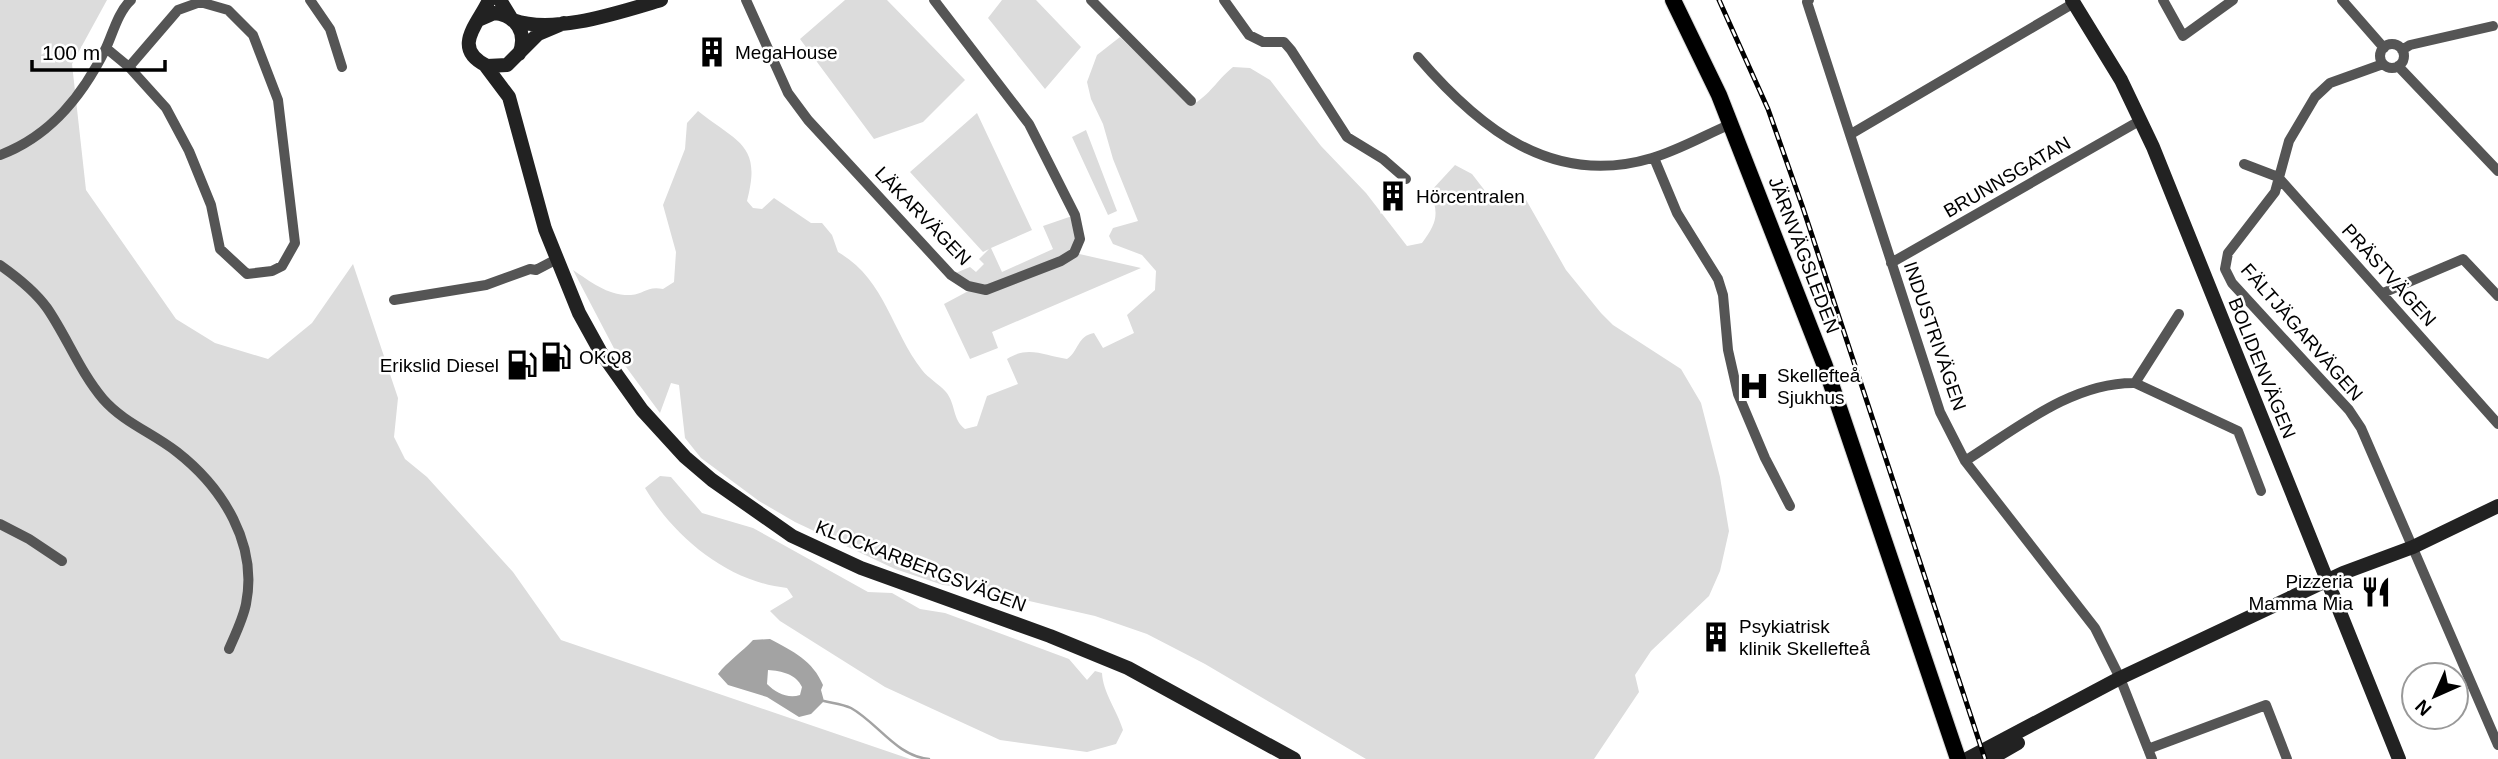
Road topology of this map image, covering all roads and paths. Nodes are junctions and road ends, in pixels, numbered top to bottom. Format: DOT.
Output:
graph roads {
  1 [pos="131,0"];
  2 [pos="310,0"];
  3 [pos="489,0"];
  4 [pos="500,0"];
  5 [pos="661,0"];
  6 [pos="746,0"];
  7 [pos="934,0"];
  8 [pos="1091,0"];
  9 [pos="1224,0"];
  10 [pos="1673,0"];
  11 [pos="2163,0"];
  12 [pos="2234,0"];
  13 [pos="2342,0"];
  14 [pos="1808,1"];
  15 [pos="2073,1"];
  16 [pos="512,19"];
  17 [pos="478,20"];
  18 [pos="564,23"];
  19 [pos="2494,26"];
  20 [pos="106,48"];
  21 [pos="2384,48"];
  22 [pos="2402,50"];
  23 [pos="518,55"];
  24 [pos="1418,57"];
  25 [pos="2383,64"];
  26 [pos="485,65"];
  27 [pos="2398,66"];
  28 [pos="129,67"];
  29 [pos="341,67"];
  30 [pos="509,97"];
  31 [pos="1191,101"];
  32 [pos="2141,120"];
  33 [pos="1731,124"];
  34 [pos="1851,134"];
  35 [pos="0,155"];
  36 [pos="1654,158"];
  37 [pos="2244,164"];
  38 [pos="2498,171"];
  39 [pos="2278,177"];
  40 [pos="1406,179"];
  41 [pos="557,259"];
  42 [pos="1891,263"];
  43 [pos="0,265"];
  44 [pos="2383,293"];
  45 [pos="2498,296"];
  46 [pos="394,300"];
  47 [pos="2179,314"];
  48 [pos="2135,383"];
  49 [pos="2498,424"];
  50 [pos="1965,461"];
  51 [pos="2262,491"];
  52 [pos="1790,506"];
  53 [pos="2498,506"];
  54 [pos="0,524"];
  55 [pos="2413,547"];
  56 [pos="62,561"];
  57 [pos="2326,581"];
  58 [pos="229,649"];
  59 [pos="2120,678"];
  60 [pos="2064,708"];
  61 [pos="1945,736"];
  62 [pos="2498,745"];
  63 [pos="2150,754"];
  64 [pos="1294,759"];
  65 [pos="1947,759"];
  66 [pos="1958,759"];
  67 [pos="1968,759"];
  68 [pos="1990,759"];
  69 [pos="2287,759"];
  70 [pos="2399,759"];
  1 -- 20 [label="street"];
  2 -- 29 [label="street"];
  3 -- 17 [label="main road"];
  4 -- 16 [label="main road"];
  5 -- 18 [label="main road"];
  6 -- 7 [label="street, LÄKARVÄGEN"];
  8 -- 31 [label="street"];
  9 -- 40 [label="street"];
  10 -- 33 [label="main road, JÄRNVÄGSLEDEN"];
  11 -- 12 [label="street"];
  13 -- 21 [label="street"];
  14 -- 34 [label="street, INDUSTRIVÄGEN"];
  15 -- 32 [label="main road, BOLIDENVÄGEN"];
  15 -- 34 [label="street"];
  16 -- 17 [label="main road"];
  16 -- 18 [label="main road"];
  16 -- 23 [label="main road"];
  17 -- 26 [label="main road"];
  18 -- 23 [label="main road"];
  19 -- 22 [label="street"];
  20 -- 28 [label="street"];
  20 -- 35 [label="street"];
  21 -- 22 [label="street"];
  21 -- 25 [label="street"];
  22 -- 27 [label="street"];
  23 -- 26 [label="main road"];
  23 -- 30 [label="main road, KLOCKARBERGSVÄGEN"];
  24 -- 36 [label="street"];
  25 -- 27 [label="street"];
  25 -- 39 [label="street, FÄLTJÄGARVÄGEN"];
  26 -- 30 [label="main road, KLOCKARBERGSVÄGEN"];
  27 -- 38 [label="street"];
  28 -- 28 [label="street"];
  30 -- 41 [label="main road, KLOCKARBERGSVÄGEN"];
  32 -- 42 [label="street, BRUNNSGATAN"];
  32 -- 57 [label="main road, BOLIDENVÄGEN"];
  33 -- 36 [label="street"];
  33 -- 61 [label="main road, JÄRNVÄGSLEDEN"];
  34 -- 42 [label="street, INDUSTRIVÄGEN"];
  36 -- 52 [label="street"];
  37 -- 39 [label="street, PRÄSTVÄGEN"];
  39 -- 44 [label="street, PRÄSTVÄGEN"];
  39 -- 55 [label="street, FÄLTJÄGARVÄGEN"];
  41 -- 46 [label="street"];
  41 -- 64 [label="main road, KLOCKARBERGSVÄGEN"];
  42 -- 50 [label="street, INDUSTRIVÄGEN"];
  43 -- 58 [label="street"];
  44 -- 45 [label="street"];
  44 -- 49 [label="street, PRÄSTVÄGEN"];
  47 -- 48 [label="street"];
  48 -- 50 [label="street"];
  48 -- 51 [label="street"];
  50 -- 59 [label="street, INDUSTRIVÄGEN"];
  53 -- 55 [label="main road"];
  54 -- 56 [label="street"];
  55 -- 57 [label="main road"];
  55 -- 62 [label="street, FÄLTJÄGARVÄGEN"];
  57 -- 59 [label="main road"];
  57 -- 70 [label="main road, BOLIDENVÄGEN"];
  59 -- 60 [label="main road"];
  59 -- 63 [label="street, INDUSTRIVÄGEN"];
  60 -- 67 [label="main road"];
  60 -- 68 [label="main road"];
  61 -- 65 [label="main road, JÄRNVÄGSLEDEN"];
  61 -- 66 [label="main road, JÄRNVÄGSLEDEN"];
  63 -- 69 [label="street"];
}
